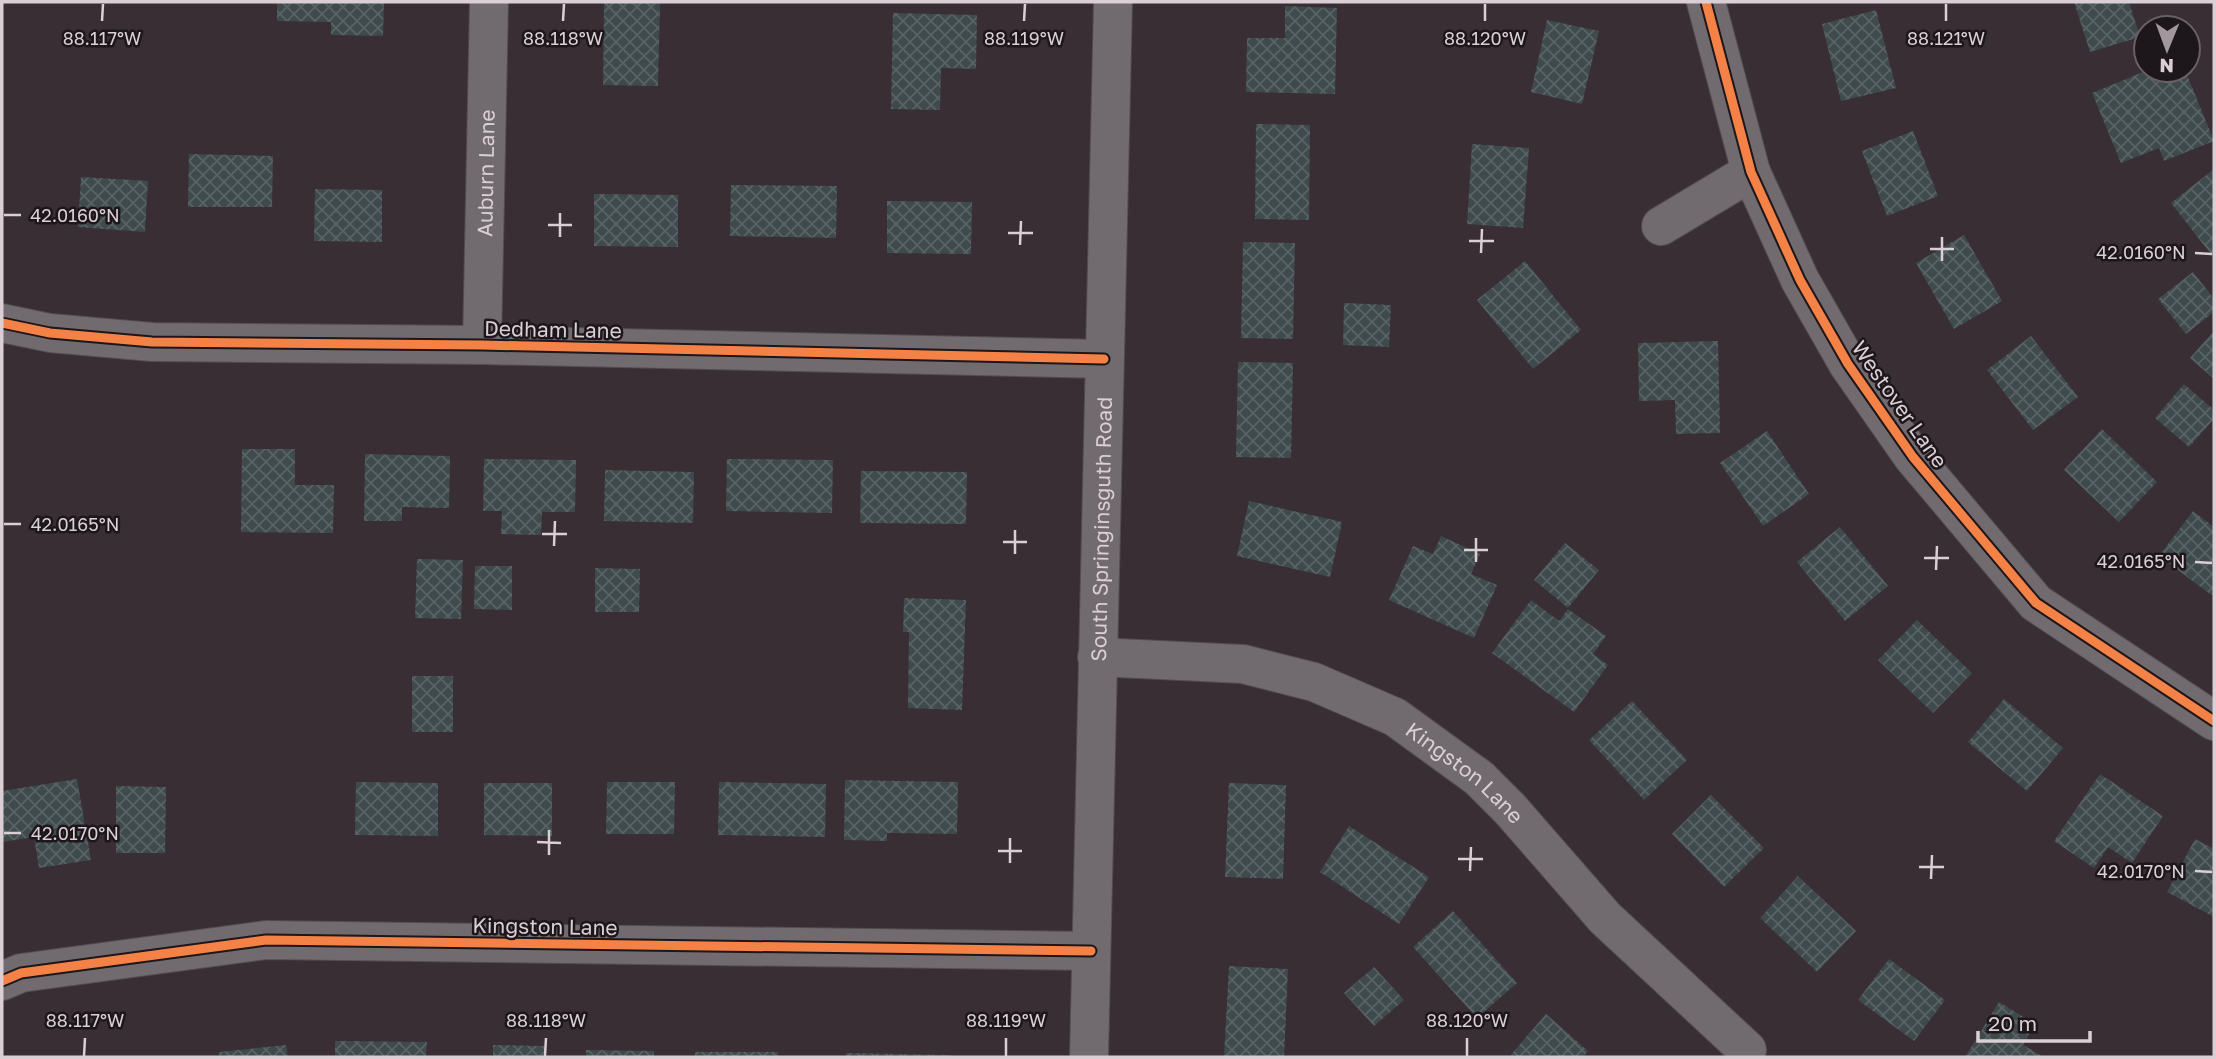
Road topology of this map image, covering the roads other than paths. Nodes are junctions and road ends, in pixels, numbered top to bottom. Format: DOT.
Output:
graph roads {
  1 [pos="489,2"];
  2 [pos="1113,2"];
  3 [pos="1706,2"];
  4 [pos="1751,172"];
  5 [pos="1661,226"];
  6 [pos="2,323"];
  7 [pos="482,345"];
  8 [pos="1104,359"];
  9 [pos="1097,657"];
  10 [pos="2214,721"];
  11 [pos="1091,951"];
  12 [pos="2,981"];
  13 [pos="1749,1055"];
  14 [pos="1089,1057"];
  1 -- 7 [label="street, Auburn Lane"];
  2 -- 8 [label="street, South Springinsguth Road"];
  3 -- 4 [label="street, Westover Lane"];
  4 -- 5 [label="street"];
  4 -- 10 [label="street, Westover Lane"];
  6 -- 7 [label="street, Dedham Lane"];
  7 -- 8 [label="street, Dedham Lane"];
  8 -- 9 [label="street, South Springinsguth Road"];
  9 -- 11 [label="street, South Springinsguth Road"];
  9 -- 13 [label="street, Kingston Lane"];
  11 -- 12 [label="street, Kingston Lane"];
  11 -- 14 [label="street, South Springinsguth Road"];
}
